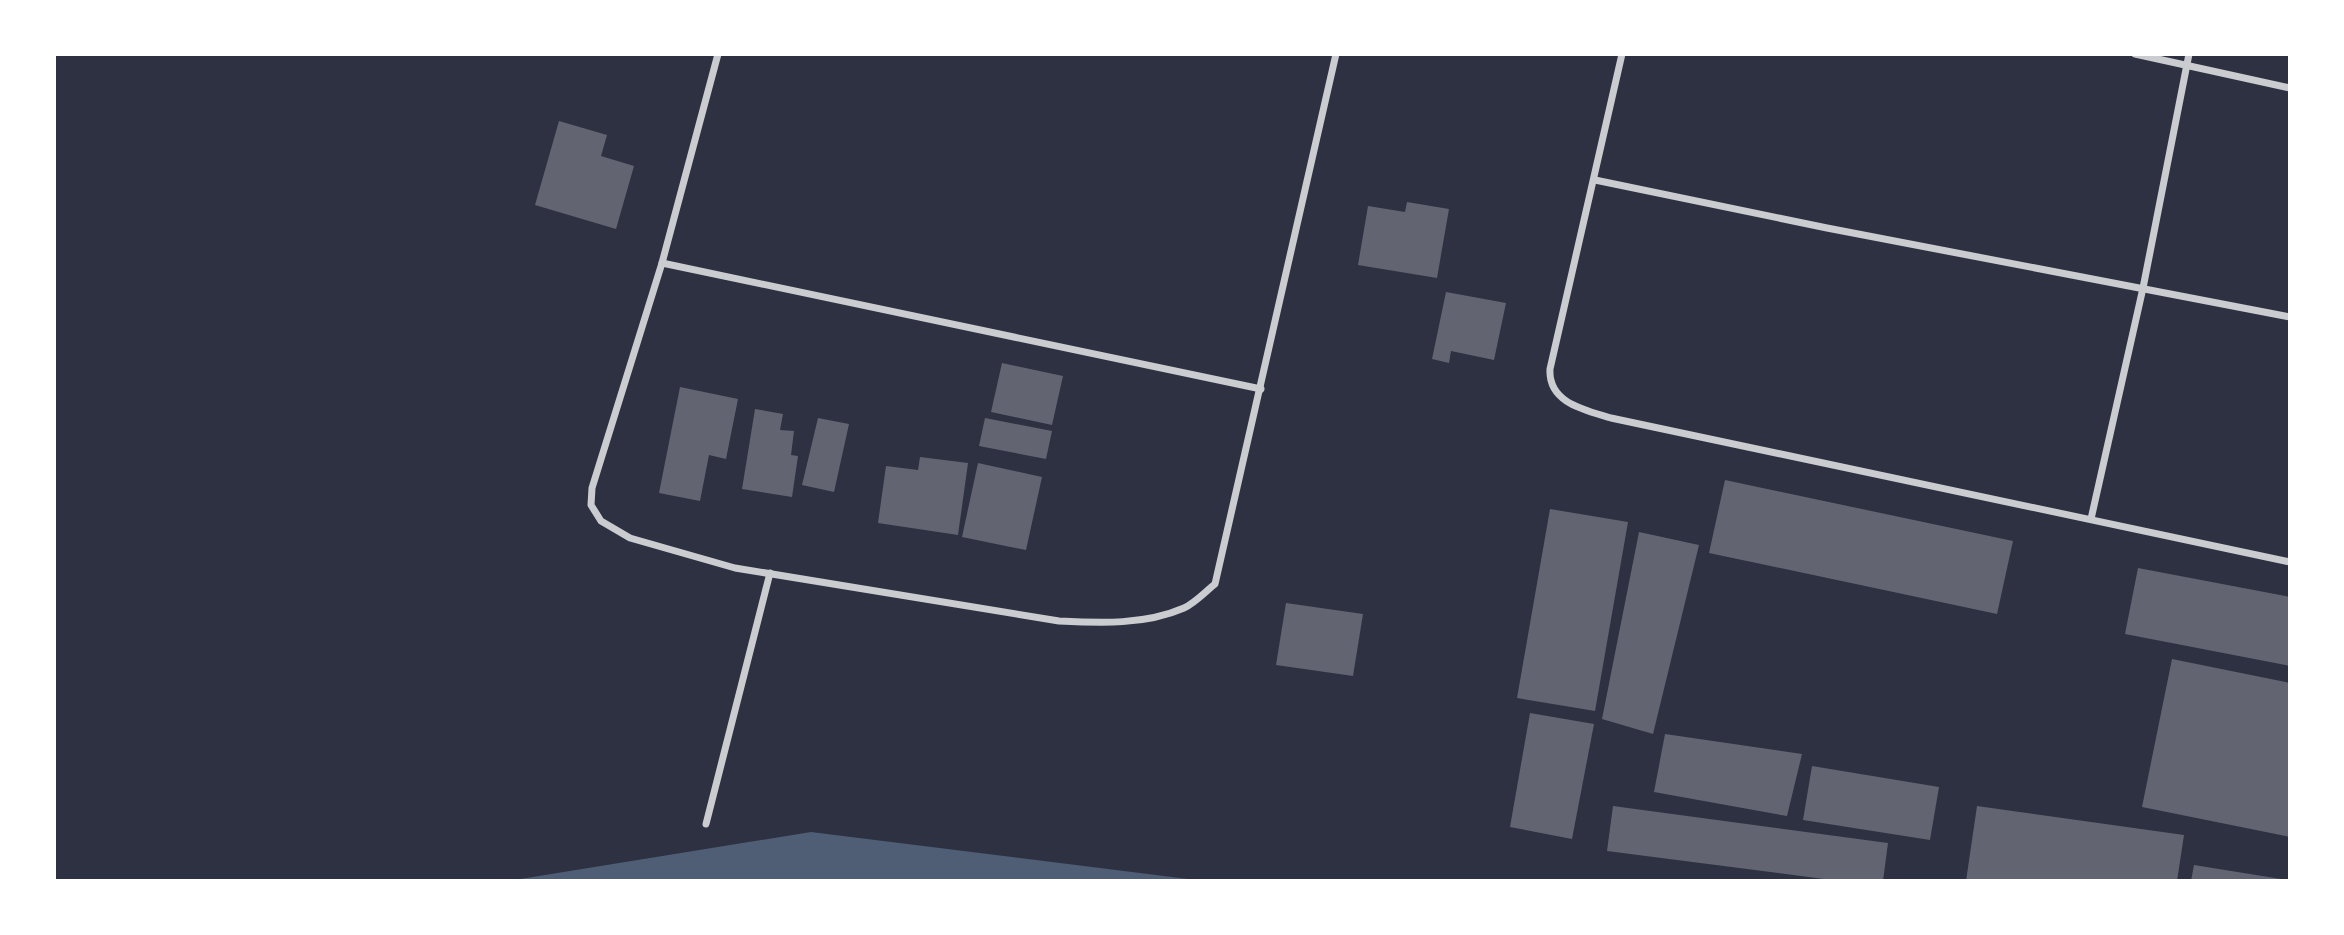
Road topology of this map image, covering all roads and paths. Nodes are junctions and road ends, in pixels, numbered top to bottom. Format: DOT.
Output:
graph roads {
  1 [pos="718,54"];
  2 [pos="1336,54"];
  3 [pos="1622,54"];
  4 [pos="2135,54"];
  5 [pos="2189,54"];
  6 [pos="2187,64"];
  7 [pos="2290,88"];
  8 [pos="1595,180"];
  9 [pos="662,263"];
  10 [pos="2143,288"];
  11 [pos="2290,317"];
  12 [pos="1261,389"];
  13 [pos="2091,519"];
  14 [pos="2290,562"];
  15 [pos="770,573"];
  16 [pos="706,824"];
  1 -- 9 [label="street"];
  2 -- 12 [label="street"];
  3 -- 8 [label="street"];
  4 -- 6 [label="street"];
  5 -- 6 [label="street"];
  6 -- 7 [label="street"];
  6 -- 10 [label="street"];
  8 -- 10 [label="street"];
  8 -- 13 [label="street"];
  9 -- 12 [label="street"];
  9 -- 15 [label="street"];
  10 -- 11 [label="street"];
  10 -- 13 [label="street"];
  12 -- 15 [label="street"];
  13 -- 14 [label="street"];
  15 -- 16 [label="street"];
}
